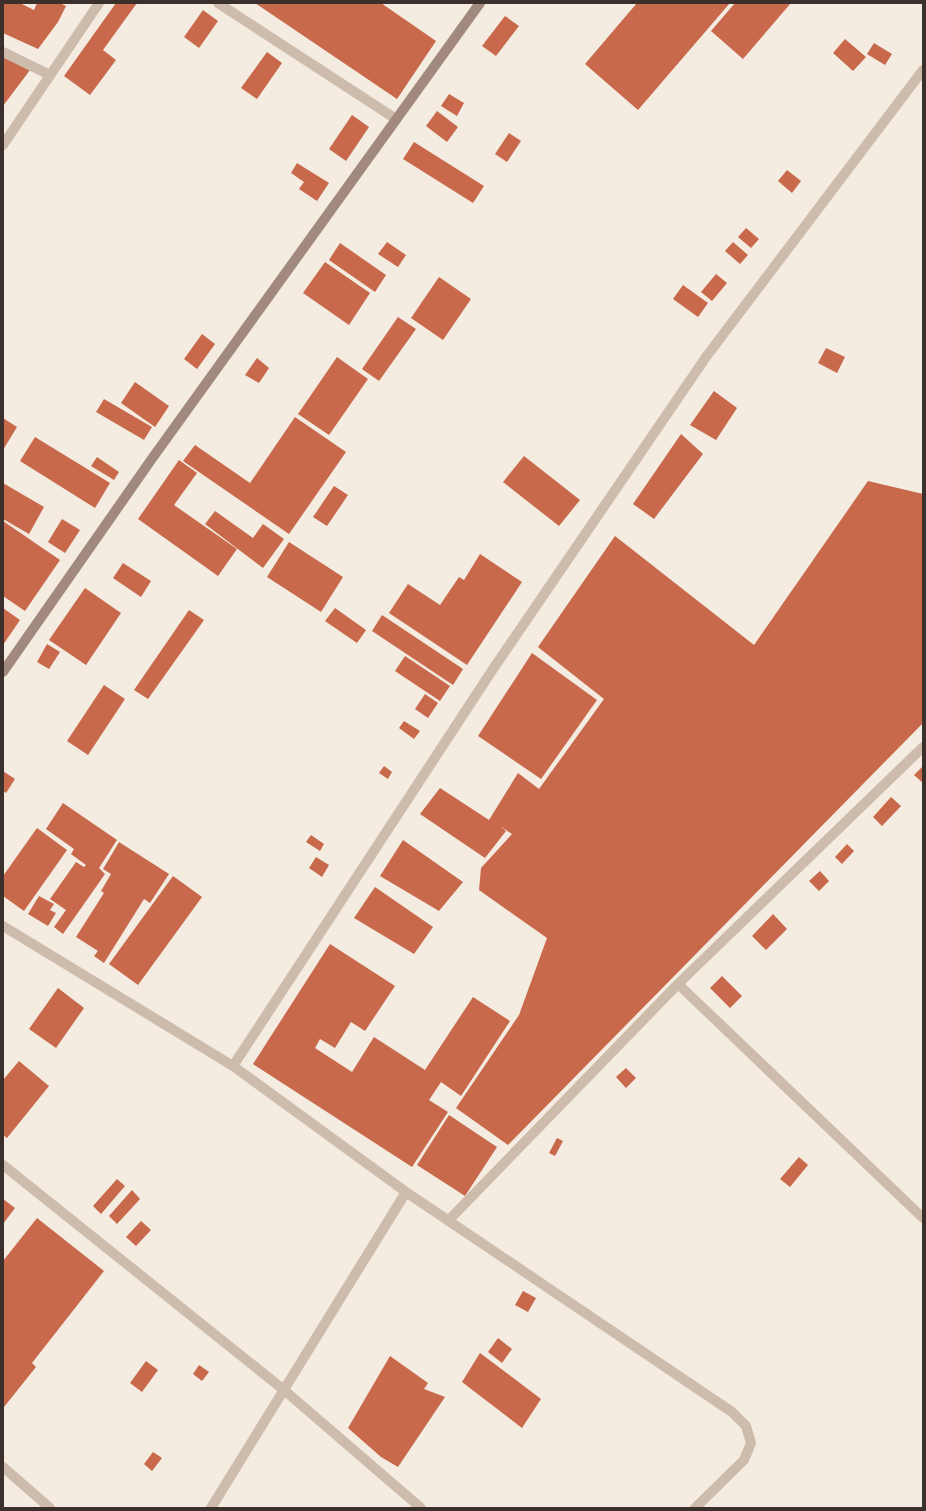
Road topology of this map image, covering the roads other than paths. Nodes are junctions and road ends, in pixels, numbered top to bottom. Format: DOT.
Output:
graph roads {
  1 [pos="99,3"];
  2 [pos="218,3"];
  3 [pos="480,3"];
  4 [pos="3,52"];
  5 [pos="923,70"];
  6 [pos="50,75"];
  7 [pos="396,119"];
  8 [pos="3,145"];
  9 [pos="3,672"];
  10 [pos="923,747"];
  11 [pos="3,926"];
  12 [pos="678,984"];
  13 [pos="234,1066"];
  14 [pos="3,1165"];
  15 [pos="406,1192"];
  16 [pos="923,1218"];
  17 [pos="448,1221"];
  18 [pos="284,1390"];
  19 [pos="3,1468"];
  20 [pos="50,1508"];
  21 [pos="211,1508"];
  22 [pos="421,1508"];
  23 [pos="695,1508"];
  1 -- 6 [label="street"];
  2 -- 7 [label="street"];
  3 -- 7 [label="street"];
  4 -- 6 [label="street"];
  5 -- 13 [label="street"];
  6 -- 8 [label="street"];
  7 -- 9 [label="street"];
  10 -- 12 [label="street"];
  11 -- 13 [label="street"];
  12 -- 16 [label="street"];
  12 -- 17 [label="street"];
  13 -- 15 [label="street"];
  14 -- 18 [label="street"];
  15 -- 17 [label="street"];
  15 -- 18 [label="street"];
  17 -- 23 [label="street"];
  18 -- 21 [label="street"];
  18 -- 22 [label="street"];
  19 -- 20 [label="street"];
}
